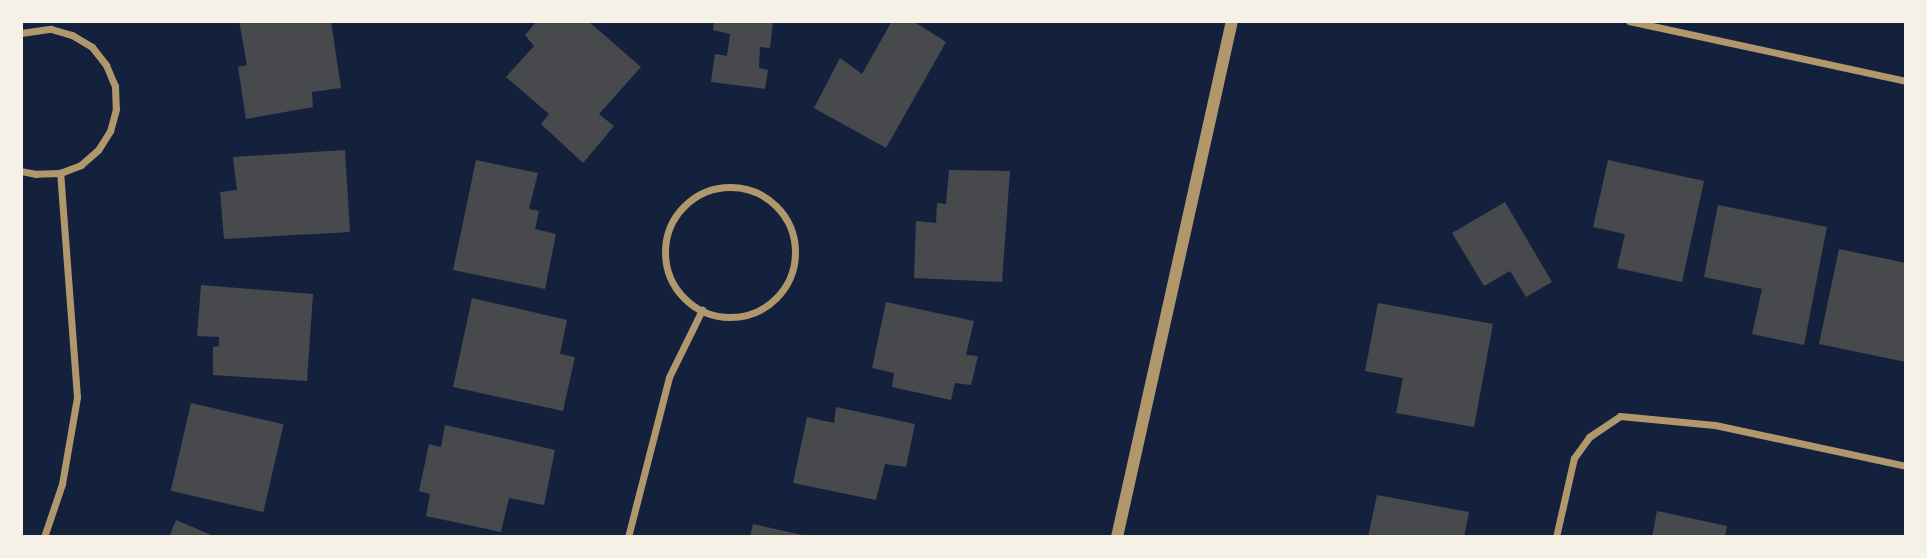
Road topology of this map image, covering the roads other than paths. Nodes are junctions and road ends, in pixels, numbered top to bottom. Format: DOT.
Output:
graph roads {
  1 [pos="1232,21"];
  2 [pos="1629,21"];
  3 [pos="21,33"];
  4 [pos="1906,81"];
  5 [pos="21,171"];
  6 [pos="60,173"];
  7 [pos="702,310"];
  8 [pos="1906,466"];
  9 [pos="44,537"];
  10 [pos="628,537"];
  11 [pos="1117,537"];
  12 [pos="1556,537"];
  1 -- 11 [label="street"];
  2 -- 4 [label="street"];
  3 -- 6 [label="street"];
  5 -- 6 [label="street"];
  6 -- 9 [label="street"];
  7 -- 7 [label="street"];
  7 -- 10 [label="street"];
  8 -- 12 [label="street"];
}
